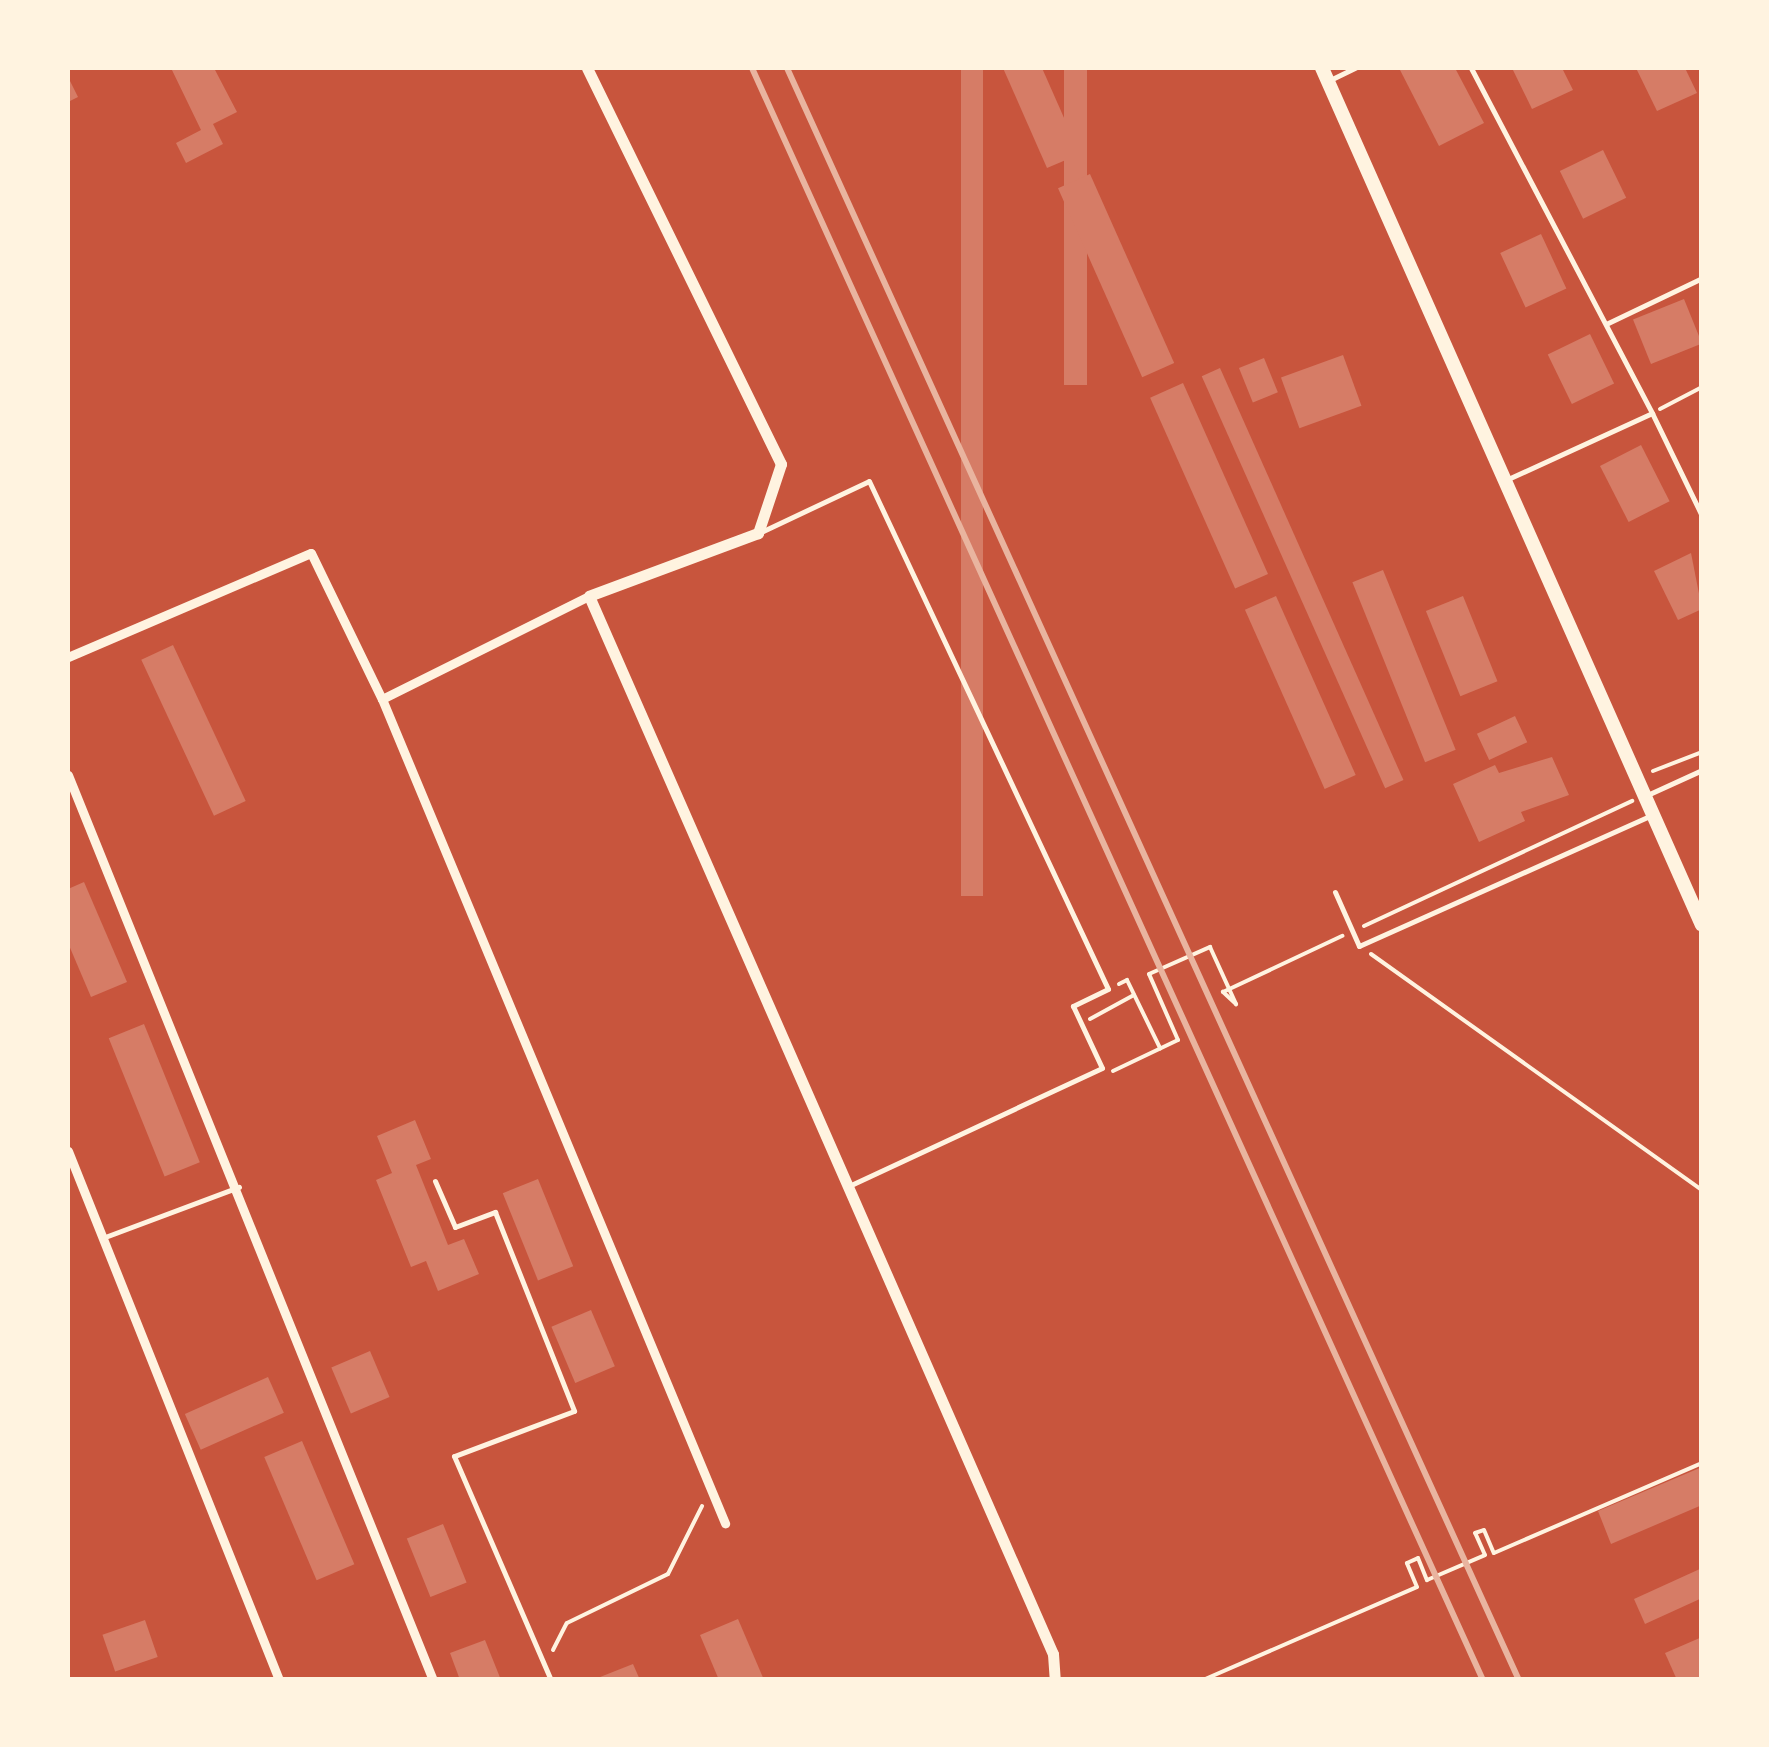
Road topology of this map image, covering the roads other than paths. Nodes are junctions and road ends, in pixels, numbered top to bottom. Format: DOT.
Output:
graph roads {
  1 [pos="587,68"];
  2 [pos="1356,68"];
  3 [pos="1471,68"];
  4 [pos="1325,74"];
  5 [pos="1702,278"];
  6 [pos="1606,324"];
  7 [pos="1652,413"];
  8 [pos="1506,480"];
  9 [pos="1702,516"];
  10 [pos="758,533"];
  11 [pos="590,596"];
  12 [pos="68,657"];
  13 [pos="382,698"];
  14 [pos="1702,770"];
  15 [pos="68,775"];
  16 [pos="1639,799"];
  17 [pos="1652,814"];
  18 [pos="1335,892"];
  19 [pos="1702,926"];
  20 [pos="68,1151"];
  21 [pos="435,1181"];
  22 [pos="851,1185"];
  23 [pos="239,1187"];
  24 [pos="102,1238"];
  25 [pos="724,1524"];
  26 [pos="279,1680"];
  27 [pos="433,1680"];
  28 [pos="551,1680"];
  29 [pos="1054,1680"];
  1 -- 10 [label="street"];
  2 -- 4 [label="lane"];
  3 -- 6 [label="lane"];
  4 -- 8 [label="main road"];
  5 -- 6 [label="lane"];
  6 -- 7 [label="lane"];
  7 -- 8 [label="lane"];
  7 -- 9 [label="lane"];
  8 -- 16 [label="main road"];
  10 -- 11 [label="street"];
  10 -- 22 [label="lane"];
  11 -- 13 [label="street"];
  11 -- 22 [label="street"];
  12 -- 13 [label="street"];
  13 -- 25 [label="street"];
  14 -- 16 [label="lane"];
  15 -- 23 [label="street"];
  16 -- 17 [label="main road"];
  17 -- 18 [label="lane"];
  17 -- 19 [label="main road"];
  20 -- 24 [label="street"];
  21 -- 28 [label="lane"];
  22 -- 29 [label="street"];
  23 -- 24 [label="lane"];
  23 -- 27 [label="street"];
  24 -- 26 [label="street"];
}
